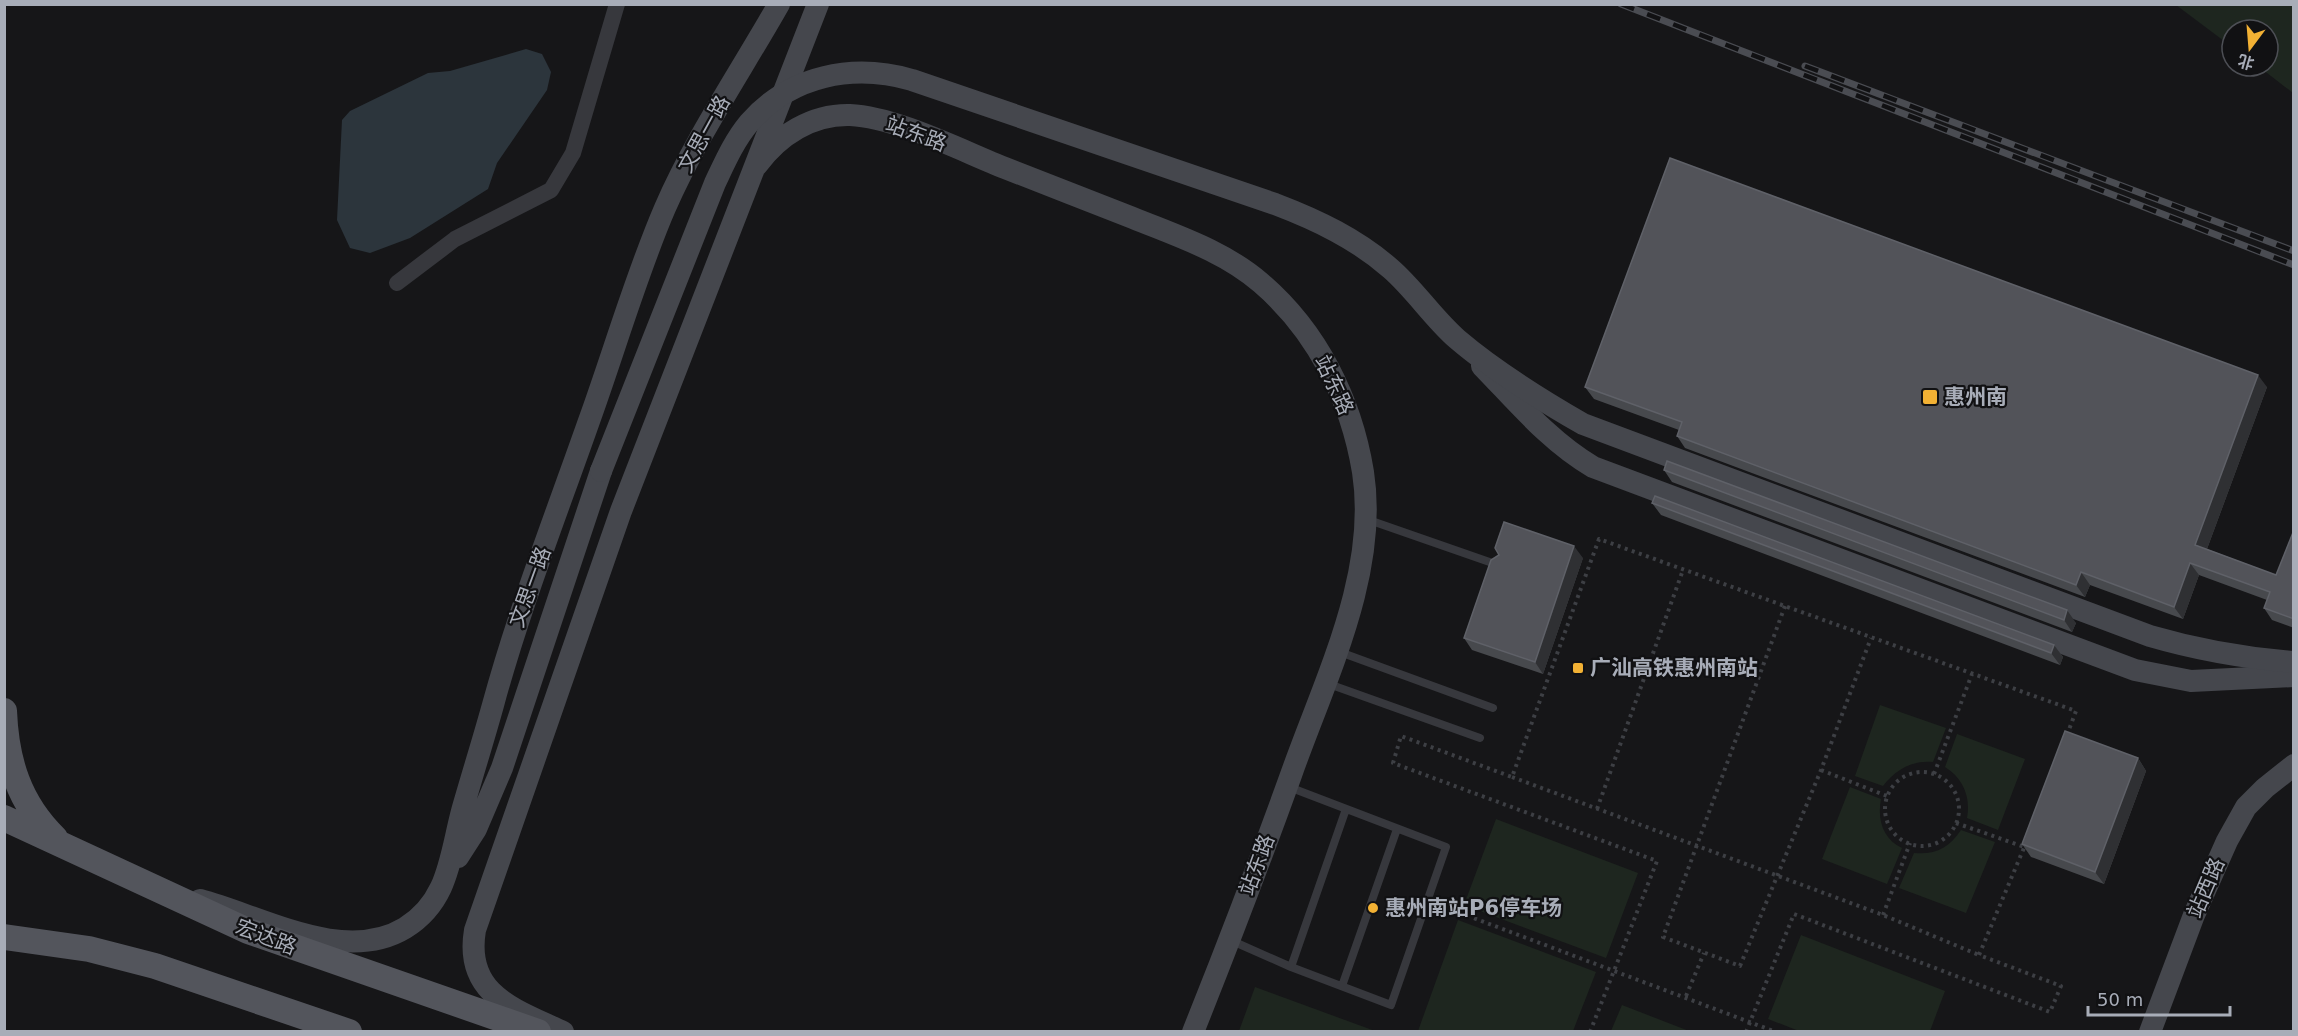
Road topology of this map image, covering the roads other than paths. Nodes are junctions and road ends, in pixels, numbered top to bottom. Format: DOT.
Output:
graph roads {
  1 [pos="617,4"];
  2 [pos="779,4"];
  3 [pos="818,4"];
  4 [pos="757,165"];
  5 [pos="397,283"];
  6 [pos="1457,339"];
  7 [pos="1365,519"];
  8 [pos="1501,566"];
  9 [pos="1337,651"];
  10 [pos="2294,662"];
  11 [pos="2294,676"];
  12 [pos="1325,682"];
  13 [pos="1493,708"];
  14 [pos="4,711"];
  15 [pos="1480,738"];
  16 [pos="2294,765"];
  17 [pos="1287,786"];
  18 [pos="1346,809"];
  19 [pos="4,818"];
  20 [pos="1397,829"];
  21 [pos="4,837"];
  22 [pos="66,848"];
  23 [pos="450,870"];
  24 [pos="118,873"];
  25 [pos="149,886"];
  26 [pos="4,918"];
  27 [pos="1230,939"];
  28 [pos="9,940"];
  29 [pos="89,949"];
  30 [pos="1291,967"];
  31 [pos="1342,986"];
  32 [pos="349,1032"];
  33 [pos="538,1032"];
  34 [pos="563,1032"];
  35 [pos="1193,1032"];
  36 [pos="2150,1032"];
  1 -- 5 [label="street"];
  2 -- 23 [label="street, 文思一路"];
  3 -- 4 [label="street"];
  4 -- 7 [label="street, 站东路"];
  4 -- 34 [label="street"];
  6 -- 10 [label="street, bridge"];
  6 -- 11 [label="street, bridge"];
  6 -- 23 [label="street, bridge"];
  7 -- 8 [label="lane"];
  7 -- 9 [label="street, 站东路"];
  9 -- 12 [label="street, 站东路"];
  9 -- 13 [label="lane"];
  12 -- 15 [label="lane"];
  12 -- 17 [label="street, 站东路"];
  14 -- 22 [label="main road"];
  16 -- 36 [label="street, 站西路"];
  17 -- 18 [label="lane"];
  17 -- 27 [label="street, 站东路"];
  18 -- 20 [label="lane"];
  18 -- 30 [label="lane"];
  19 -- 22 [label="main road, 宏达路"];
  20 -- 31 [label="lane"];
  20 -- 31 [label="lane"];
  21 -- 24 [label="main road"];
  22 -- 24 [label="main road, 宏达路"];
  23 -- 25 [label="street, 文思一路"];
  24 -- 25 [label="main road, 宏达路"];
  25 -- 33 [label="main road, 宏达路"];
  26 -- 29 [label="main road"];
  27 -- 30 [label="lane"];
  27 -- 35 [label="street, 站东路"];
  28 -- 29 [label="main road"];
  29 -- 32 [label="main road"];
  30 -- 31 [label="lane"];
}
